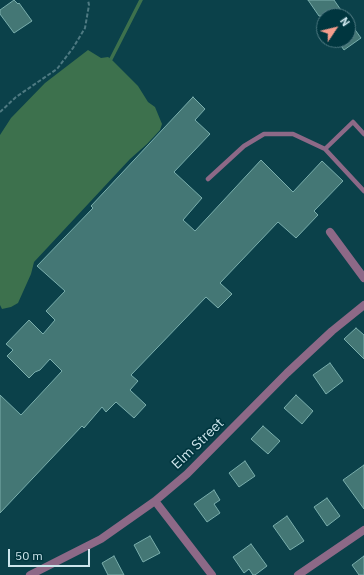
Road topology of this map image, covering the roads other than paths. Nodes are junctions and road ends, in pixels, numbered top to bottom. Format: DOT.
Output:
graph roads {
  1 [pos="364,134"];
  2 [pos="325,149"];
  3 [pos="208,178"];
  4 [pos="364,191"];
  5 [pos="330,232"];
  6 [pos="364,278"];
  7 [pos="364,305"];
  8 [pos="155,500"];
  9 [pos="364,530"];
  10 [pos="30,575"];
  11 [pos="212,575"];
  12 [pos="298,575"];
  1 -- 2 [label="lane"];
  2 -- 3 [label="lane"];
  2 -- 4 [label="lane"];
  5 -- 6 [label="street"];
  7 -- 8 [label="street, Elm Street"];
  8 -- 10 [label="street, Elm Street"];
  8 -- 11 [label="street"];
  9 -- 12 [label="street"];
}
